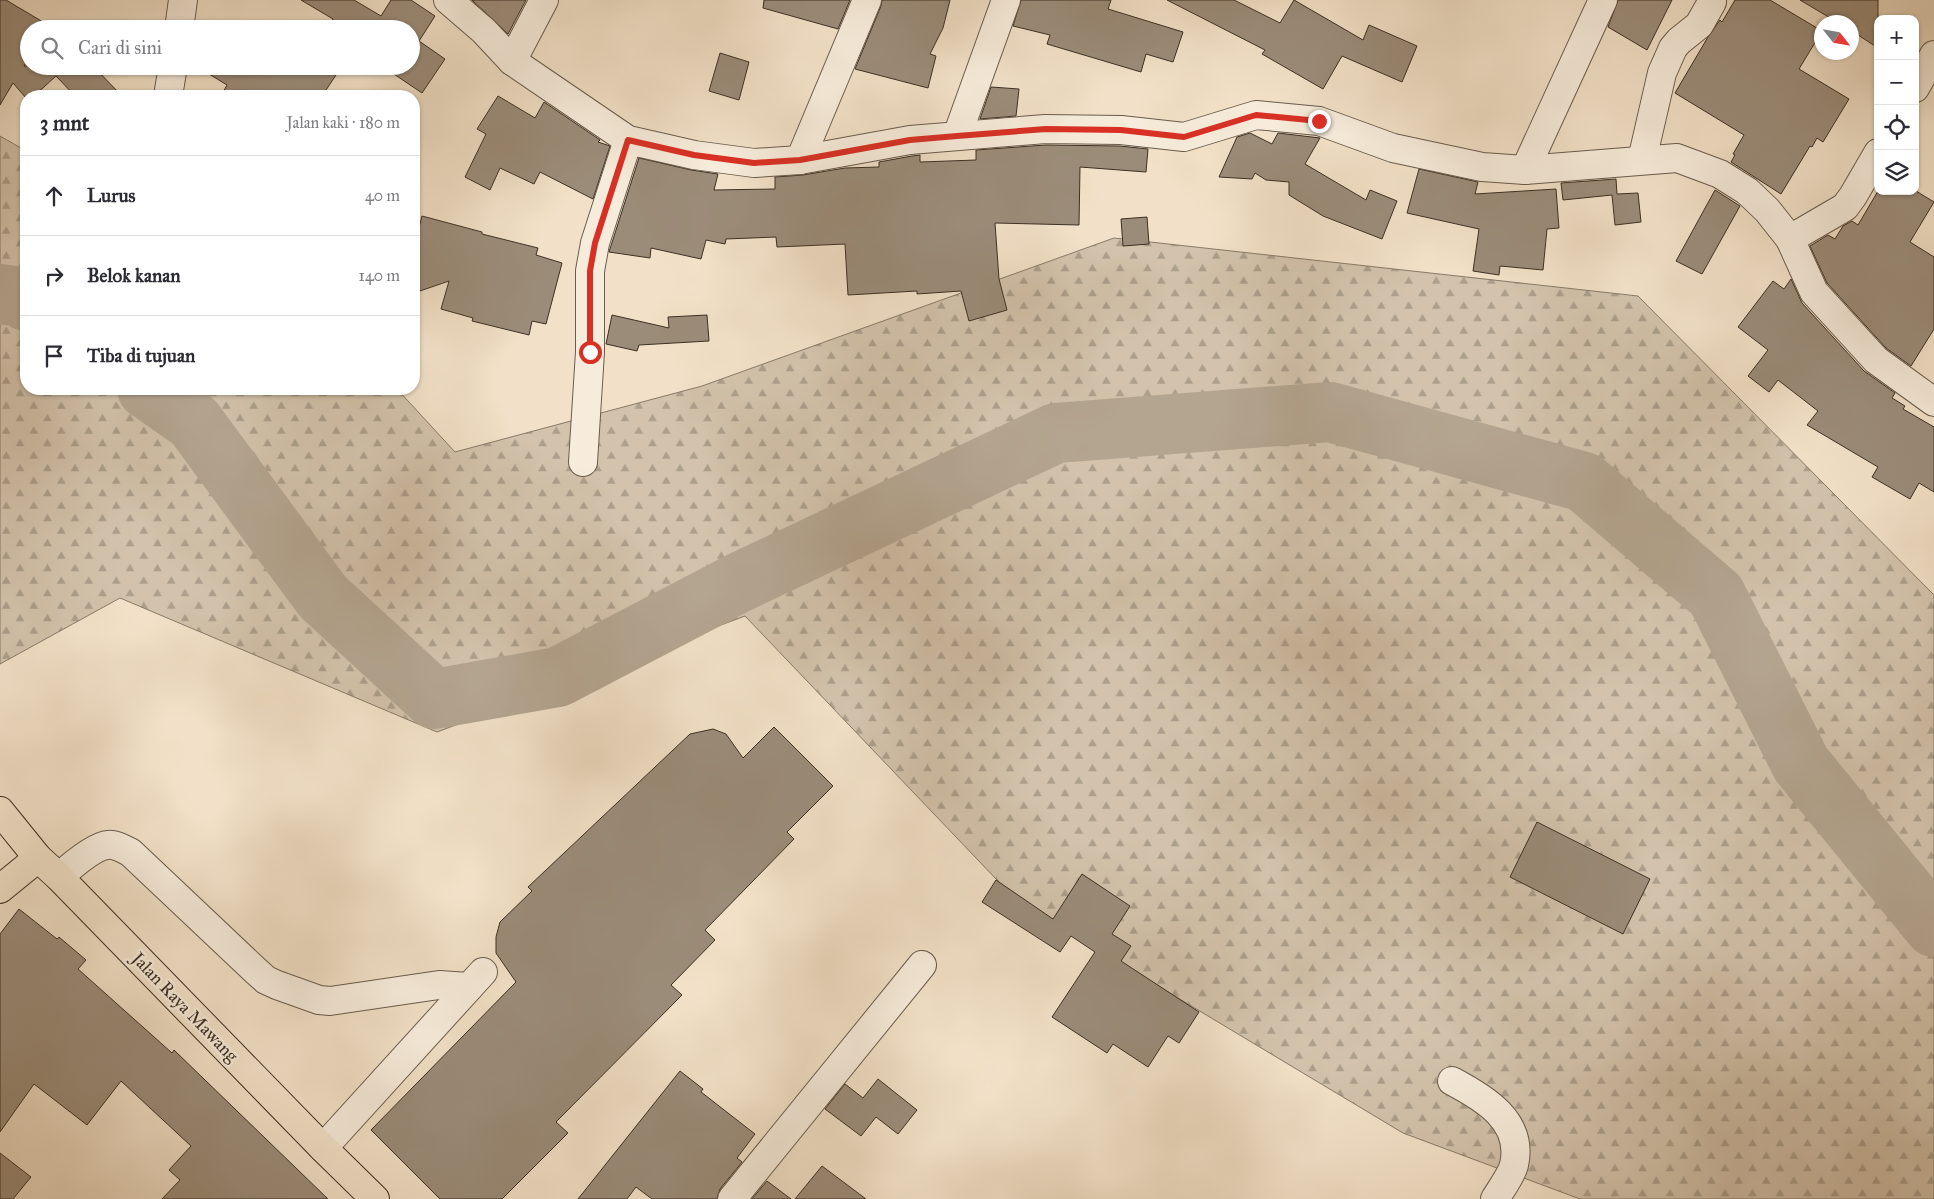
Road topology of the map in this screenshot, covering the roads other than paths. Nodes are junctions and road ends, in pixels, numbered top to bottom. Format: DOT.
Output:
graph roads {
  1 [pos="183,0"];
  2 [pos="448,0"];
  3 [pos="544,0"];
  4 [pos="867,0"];
  5 [pos="1006,0"];
  6 [pos="1602,0"];
  7 [pos="1712,2"];
  8 [pos="180,20"];
  9 [pos="1934,55"];
  10 [pos="512,61"];
  11 [pos="171,75"];
  12 [pos="1919,81"];
  13 [pos="169,90"];
  14 [pos="957,136"];
  15 [pos="628,140"];
  16 [pos="800,160"];
  17 [pos="1642,160"];
  18 [pos="1874,160"];
  19 [pos="1525,170"];
  20 [pos="1790,240"];
  21 [pos="1934,402"];
  22 [pos="583,462"];
  23 [pos="0,810"];
  24 [pos="38,858"];
  25 [pos="59,877"];
  26 [pos="0,889"];
  27 [pos="922,965"];
  28 [pos="1452,1081"];
  29 [pos="323,1148"];
  30 [pos="375,1199"];
  31 [pos="732,1199"];
  32 [pos="1495,1199"];
  1 -- 8 [label="street"];
  2 -- 10 [label="street"];
  3 -- 10 [label="street"];
  4 -- 16 [label="street"];
  5 -- 14 [label="street"];
  6 -- 19 [label="street"];
  7 -- 17 [label="street"];
  9 -- 12 [label="street"];
  10 -- 15 [label="street"];
  11 -- 13 [label="street"];
  14 -- 16 [label="street"];
  14 -- 19 [label="street"];
  15 -- 16 [label="street"];
  15 -- 22 [label="street"];
  17 -- 19 [label="street"];
  17 -- 20 [label="street"];
  18 -- 20 [label="street"];
  20 -- 21 [label="street"];
  23 -- 24 [label="main road, Jalan Raya Mawang"];
  24 -- 25 [label="main road, Jalan Raya Mawang"];
  24 -- 26 [label="main road"];
  25 -- 29 [label="main road, Jalan Raya Mawang"];
  25 -- 29 [label="street"];
  27 -- 31 [label="street"];
  28 -- 32 [label="street"];
  29 -- 30 [label="main road, Jalan Raya Mawang"];
}
